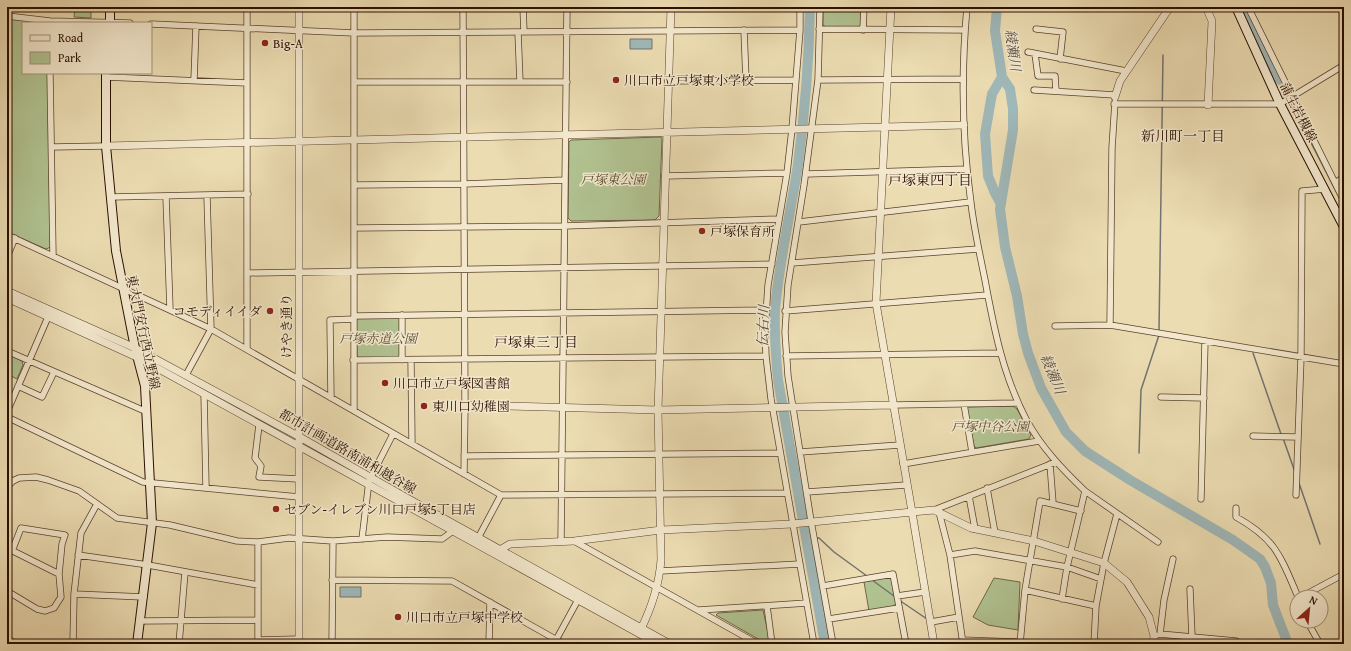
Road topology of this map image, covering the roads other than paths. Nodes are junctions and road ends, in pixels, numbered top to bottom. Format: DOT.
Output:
graph roads {
  1 [pos="110,7"];
  2 [pos="247,7"];
  3 [pos="298,7"];
  4 [pos="354,7"];
  5 [pos="463,7"];
  6 [pos="523,7"];
  7 [pos="567,7"];
  8 [pos="671,7"];
  9 [pos="800,7"];
  10 [pos="820,7"];
  11 [pos="864,7"];
  12 [pos="891,7"];
  13 [pos="967,7"];
  14 [pos="1170,7"];
  15 [pos="1206,7"];
  16 [pos="1236,7"];
  17 [pos="1248,7"];
  18 [pos="7,16"];
  19 [pos="50,22"];
  20 [pos="110,22"];
  21 [pos="152,24"];
  22 [pos="196,26"];
  23 [pos="247,28"];
  24 [pos="819,29"];
  25 [pos="1036,29"];
  26 [pos="298,30"];
  27 [pos="744,30"];
  28 [pos="800,30"];
  29 [pos="863,30"];
  30 [pos="890,30"];
  31 [pos="965,30"];
  32 [pos="463,32"];
  33 [pos="521,32"];
  34 [pos="568,32"];
  35 [pos="670,32"];
  36 [pos="354,33"];
  37 [pos="1028,52"];
  38 [pos="1035,54"];
  39 [pos="1060,59"];
  40 [pos="1344,65"];
  41 [pos="1126,71"];
  42 [pos="50,74"];
  43 [pos="106,75"];
  44 [pos="963,79"];
  45 [pos="194,80"];
  46 [pos="746,80"];
  47 [pos="796,80"];
  48 [pos="818,80"];
  49 [pos="887,80"];
  50 [pos="668,81"];
  51 [pos="354,82"];
  52 [pos="464,82"];
  53 [pos="520,82"];
  54 [pos="567,82"];
  55 [pos="247,83"];
  56 [pos="1034,90"];
  57 [pos="1056,91"];
  58 [pos="1292,98"];
  59 [pos="1115,99"];
  60 [pos="1280,104"];
  61 [pos="1208,105"];
  62 [pos="964,125"];
  63 [pos="884,127"];
  64 [pos="809,128"];
  65 [pos="794,129"];
  66 [pos="666,132"];
  67 [pos="566,134"];
  68 [pos="464,136"];
  69 [pos="355,139"];
  70 [pos="298,140"];
  71 [pos="248,142"];
  72 [pos="106,146"];
  73 [pos="52,147"];
  74 [pos="967,169"];
  75 [pos="882,170"];
  76 [pos="787,173"];
  77 [pos="806,174"];
  78 [pos="665,176"];
  79 [pos="1344,177"];
  80 [pos="565,180"];
  81 [pos="1335,183"];
  82 [pos="464,184"];
  83 [pos="355,185"];
  84 [pos="1325,189"];
  85 [pos="248,194"];
  86 [pos="208,196"];
  87 [pos="111,197"];
  88 [pos="166,197"];
  89 [pos="1344,201"];
  90 [pos="970,202"];
  91 [pos="880,213"];
  92 [pos="779,219"];
  93 [pos="664,222"];
  94 [pos="799,222"];
  95 [pos="564,226"];
  96 [pos="464,227"];
  97 [pos="1344,227"];
  98 [pos="354,228"];
  99 [pos="7,235"];
  100 [pos="15,238"];
  101 [pos="978,249"];
  102 [pos="53,255"];
  103 [pos="7,256"];
  104 [pos="878,257"];
  105 [pos="792,263"];
  106 [pos="772,264"];
  107 [pos="663,265"];
  108 [pos="564,267"];
  109 [pos="464,269"];
  110 [pos="354,270"];
  111 [pos="298,271"];
  112 [pos="248,273"];
  113 [pos="122,287"];
  114 [pos="7,291"];
  115 [pos="987,295"];
  116 [pos="7,298"];
  117 [pos="876,303"];
  118 [pos="170,309"];
  119 [pos="766,310"];
  120 [pos="563,311"];
  121 [pos="661,311"];
  122 [pos="785,311"];
  123 [pos="465,314"];
  124 [pos="402,315"];
  125 [pos="48,317"];
  126 [pos="354,318"];
  127 [pos="1110,325"];
  128 [pos="1055,326"];
  129 [pos="210,329"];
  130 [pos="1204,341"];
  131 [pos="135,348"];
  132 [pos="247,349"];
  133 [pos="7,351"];
  134 [pos="1000,353"];
  135 [pos="884,355"];
  136 [pos="766,356"];
  137 [pos="786,356"];
  138 [pos="660,357"];
  139 [pos="1301,357"];
  140 [pos="139,358"];
  141 [pos="563,359"];
  142 [pos="29,360"];
  143 [pos="354,360"];
  144 [pos="402,360"];
  145 [pos="411,360"];
  146 [pos="465,360"];
  147 [pos="1344,364"];
  148 [pos="54,372"];
  149 [pos="186,375"];
  150 [pos="298,380"];
  151 [pos="18,386"];
  152 [pos="204,394"];
  153 [pos="1161,397"];
  154 [pos="331,398"];
  155 [pos="1204,398"];
  156 [pos="1018,403"];
  157 [pos="964,404"];
  158 [pos="465,405"];
  159 [pos="893,405"];
  160 [pos="775,408"];
  161 [pos="791,408"];
  162 [pos="563,409"];
  163 [pos="354,410"];
  164 [pos="658,410"];
  165 [pos="7,412"];
  166 [pos="147,412"];
  167 [pos="7,417"];
  168 [pos="259,425"];
  169 [pos="393,434"];
  170 [pos="298,436"];
  171 [pos="1253,436"];
  172 [pos="1298,437"];
  173 [pos="1039,441"];
  174 [pos="412,444"];
  175 [pos="900,445"];
  176 [pos="298,447"];
  177 [pos="800,452"];
  178 [pos="972,452"];
  179 [pos="780,453"];
  180 [pos="659,454"];
  181 [pos="464,456"];
  182 [pos="563,456"];
  183 [pos="1053,463"];
  184 [pos="903,464"];
  185 [pos="464,474"];
  186 [pos="370,477"];
  187 [pos="10,479"];
  188 [pos="299,479"];
  189 [pos="150,483"];
  190 [pos="906,485"];
  191 [pos="369,486"];
  192 [pos="7,487"];
  193 [pos="206,488"];
  194 [pos="987,488"];
  195 [pos="1085,491"];
  196 [pos="807,492"];
  197 [pos="786,493"];
  198 [pos="660,494"];
  199 [pos="501,495"];
  200 [pos="562,495"];
  201 [pos="1296,495"];
  202 [pos="969,496"];
  203 [pos="299,497"];
  204 [pos="1201,499"];
  205 [pos="1053,503"];
  206 [pos="97,504"];
  207 [pos="1236,508"];
  208 [pos="937,511"];
  209 [pos="1080,511"];
  210 [pos="912,512"];
  211 [pos="1116,514"];
  212 [pos="810,521"];
  213 [pos="152,523"];
  214 [pos="792,524"];
  215 [pos="975,529"];
  216 [pos="661,530"];
  217 [pos="453,531"];
  218 [pos="995,533"];
  219 [pos="362,539"];
  220 [pos="299,540"];
  221 [pos="333,541"];
  222 [pos="476,541"];
  223 [pos="561,541"];
  224 [pos="574,541"];
  225 [pos="1034,541"];
  226 [pos="258,542"];
  227 [pos="1158,542"];
  228 [pos="8,549"];
  229 [pos="500,550"];
  230 [pos="1071,552"];
  231 [pos="78,555"];
  232 [pos="950,555"];
  233 [pos="1173,559"];
  234 [pos="1030,561"];
  235 [pos="1104,563"];
  236 [pos="800,564"];
  237 [pos="148,565"];
  238 [pos="1067,567"];
  239 [pos="660,571"];
  240 [pos="185,572"];
  241 [pos="59,574"];
  242 [pos="1344,574"];
  243 [pos="1101,579"];
  244 [pos="332,580"];
  245 [pos="258,585"];
  246 [pos="823,586"];
  247 [pos="658,587"];
  248 [pos="1190,589"];
  249 [pos="1296,589"];
  250 [pos="1315,589"];
  251 [pos="1025,590"];
  252 [pos="7,591"];
  253 [pos="926,592"];
  254 [pos="74,594"];
  255 [pos="897,596"];
  256 [pos="144,598"];
  257 [pos="579,598"];
  258 [pos="1062,599"];
  259 [pos="490,602"];
  260 [pos="807,603"];
  261 [pos="767,606"];
  262 [pos="1096,606"];
  263 [pos="899,608"];
  264 [pos="699,610"];
  265 [pos="959,617"];
  266 [pos="829,619"];
  267 [pos="258,620"];
  268 [pos="140,621"];
  269 [pos="181,621"];
  270 [pos="931,622"];
  271 [pos="1312,629"];
  272 [pos="640,631"];
  273 [pos="1157,635"];
  274 [pos="1192,637"];
  275 [pos="7,639"];
  276 [pos="556,640"];
  277 [pos="299,641"];
  278 [pos="1236,641"];
  279 [pos="258,642"];
  280 [pos="962,642"];
  281 [pos="1020,643"];
  282 [pos="15,644"];
  283 [pos="73,644"];
  284 [pos="137,644"];
  285 [pos="180,644"];
  286 [pos="332,644"];
  287 [pos="489,644"];
  288 [pos="564,644"];
  289 [pos="658,644"];
  290 [pos="670,644"];
  291 [pos="758,644"];
  292 [pos="772,644"];
  293 [pos="814,644"];
  294 [pos="833,644"];
  295 [pos="906,644"];
  296 [pos="934,644"];
  297 [pos="1094,644"];
  298 [pos="1154,644"];
  299 [pos="1320,644"];
  1 -- 20 [label="main road"];
  2 -- 23 [label="street"];
  3 -- 26 [label="street, けやき通り"];
  4 -- 36 [label="street"];
  5 -- 32 [label="street"];
  6 -- 33 [label="street"];
  7 -- 34 [label="street"];
  8 -- 35 [label="street"];
  9 -- 28 [label="street"];
  10 -- 24 [label="street"];
  11 -- 29 [label="street"];
  12 -- 30 [label="street"];
  13 -- 31 [label="street"];
  14 -- 41 [label="street"];
  15 -- 61 [label="street"];
  16 -- 60 [label="main road, 蒲生岩槻線"];
  17 -- 58 [label="street"];
  18 -- 19 [label="street"];
  21 -- 22 [label="street"];
  22 -- 23 [label="street"];
  22 -- 45 [label="street"];
  23 -- 26 [label="street"];
  23 -- 55 [label="street"];
  24 -- 29 [label="street"];
  24 -- 48 [label="street"];
  25 -- 39 [label="street"];
  26 -- 36 [label="street"];
  26 -- 70 [label="street, けやき通り"];
  27 -- 28 [label="street"];
  27 -- 35 [label="street"];
  27 -- 46 [label="street"];
  28 -- 47 [label="street"];
  29 -- 30 [label="street"];
  30 -- 31 [label="street"];
  30 -- 49 [label="street"];
  31 -- 44 [label="street"];
  32 -- 33 [label="street"];
  32 -- 36 [label="street"];
  32 -- 52 [label="street"];
  33 -- 34 [label="street"];
  33 -- 53 [label="street"];
  34 -- 35 [label="street"];
  34 -- 54 [label="street"];
  35 -- 50 [label="street"];
  36 -- 51 [label="street"];
  37 -- 38 [label="street"];
  38 -- 39 [label="street"];
  38 -- 57 [label="street"];
  39 -- 41 [label="street"];
  40 -- 58 [label="street"];
  41 -- 59 [label="street"];
  42 -- 73 [label="street"];
  43 -- 45 [label="street"];
  43 -- 72 [label="main road, 東大門安行西立野線"];
  44 -- 49 [label="street"];
  44 -- 62 [label="street"];
  45 -- 55 [label="street"];
  46 -- 47 [label="street"];
  46 -- 50 [label="street"];
  47 -- 65 [label="street"];
  48 -- 49 [label="street"];
  48 -- 64 [label="street"];
  49 -- 63 [label="street"];
  50 -- 66 [label="street"];
  51 -- 52 [label="street"];
  51 -- 69 [label="street"];
  52 -- 53 [label="street"];
  52 -- 68 [label="street"];
  53 -- 54 [label="street"];
  54 -- 67 [label="street"];
  55 -- 71 [label="street"];
  56 -- 57 [label="street"];
  57 -- 59 [label="street"];
  58 -- 60 [label="street"];
  58 -- 81 [label="street"];
  59 -- 61 [label="street"];
  59 -- 127 [label="street"];
  60 -- 61 [label="street"];
  60 -- 84 [label="main road, 蒲生岩槻線"];
  62 -- 63 [label="street"];
  62 -- 74 [label="street"];
  63 -- 64 [label="street"];
  63 -- 75 [label="street"];
  64 -- 65 [label="street"];
  64 -- 77 [label="street"];
  65 -- 66 [label="street"];
  65 -- 76 [label="street"];
  66 -- 67 [label="street"];
  66 -- 78 [label="street"];
  67 -- 68 [label="street"];
  67 -- 80 [label="street"];
  68 -- 69 [label="street"];
  68 -- 82 [label="street"];
  69 -- 70 [label="street"];
  69 -- 83 [label="street"];
  70 -- 71 [label="street"];
  70 -- 111 [label="street, けやき通り"];
  71 -- 72 [label="street"];
  71 -- 85 [label="street"];
  72 -- 73 [label="street"];
  72 -- 87 [label="main road, 東大門安行西立野線"];
  73 -- 102 [label="street"];
  74 -- 75 [label="street"];
  74 -- 90 [label="street"];
  75 -- 77 [label="street"];
  75 -- 91 [label="street"];
  76 -- 78 [label="street"];
  76 -- 92 [label="street"];
  77 -- 94 [label="street"];
  78 -- 93 [label="street"];
  79 -- 81 [label="street"];
  80 -- 82 [label="street"];
  80 -- 95 [label="street"];
  81 -- 89 [label="street"];
  82 -- 83 [label="street"];
  82 -- 96 [label="street"];
  83 -- 98 [label="street"];
  84 -- 97 [label="main road, 蒲生岩槻線"];
  84 -- 139 [label="street"];
  85 -- 86 [label="street"];
  85 -- 112 [label="street"];
  86 -- 88 [label="street"];
  86 -- 129 [label="street"];
  87 -- 88 [label="street"];
  87 -- 113 [label="main road, 東大門安行西立野線"];
  88 -- 118 [label="street"];
  90 -- 91 [label="street"];
  90 -- 101 [label="street"];
  91 -- 94 [label="street"];
  91 -- 104 [label="street"];
  92 -- 93 [label="street"];
  92 -- 106 [label="street"];
  93 -- 95 [label="street"];
  93 -- 107 [label="street"];
  94 -- 105 [label="street"];
  95 -- 96 [label="street"];
  95 -- 108 [label="street"];
  96 -- 98 [label="street"];
  96 -- 109 [label="street"];
  98 -- 110 [label="street"];
  99 -- 100 [label="street"];
  100 -- 102 [label="street"];
  100 -- 103 [label="street"];
  101 -- 104 [label="street"];
  101 -- 115 [label="street"];
  102 -- 113 [label="street"];
  104 -- 105 [label="street"];
  104 -- 117 [label="street"];
  105 -- 122 [label="street"];
  106 -- 107 [label="street"];
  106 -- 119 [label="street"];
  107 -- 108 [label="street"];
  107 -- 121 [label="street"];
  108 -- 109 [label="street"];
  108 -- 120 [label="street"];
  109 -- 110 [label="street"];
  109 -- 123 [label="street"];
  110 -- 111 [label="street"];
  110 -- 126 [label="street"];
  111 -- 112 [label="street"];
  111 -- 150 [label="street, けやき通り"];
  112 -- 132 [label="street"];
  113 -- 118 [label="street"];
  113 -- 131 [label="main road, 東大門安行西立野線"];
  114 -- 131 [label="street, 都市計画道路南浦和越谷線"];
  115 -- 117 [label="street"];
  115 -- 134 [label="street"];
  116 -- 125 [label="street, 都市計画道路南浦和越谷線"];
  117 -- 122 [label="street"];
  117 -- 135 [label="street"];
  118 -- 129 [label="street"];
  119 -- 121 [label="street"];
  119 -- 136 [label="street"];
  120 -- 121 [label="street"];
  120 -- 123 [label="street"];
  120 -- 141 [label="street"];
  121 -- 138 [label="street"];
  122 -- 137 [label="street"];
  123 -- 124 [label="street"];
  123 -- 146 [label="street"];
  124 -- 126 [label="street"];
  124 -- 144 [label="street"];
  125 -- 140 [label="street, 都市計画道路南浦和越谷線"];
  125 -- 142 [label="street"];
  126 -- 143 [label="street"];
  126 -- 154 [label="street"];
  127 -- 128 [label="street"];
  127 -- 130 [label="street"];
  129 -- 132 [label="street"];
  129 -- 149 [label="street"];
  130 -- 139 [label="street"];
  130 -- 155 [label="street"];
  131 -- 140 [label="main road, 東大門安行西立野線"];
  131 -- 149 [label="street, 都市計画道路南浦和越谷線"];
  132 -- 150 [label="street"];
  133 -- 142 [label="street"];
  134 -- 135 [label="street"];
  134 -- 156 [label="street"];
  135 -- 137 [label="street"];
  135 -- 159 [label="street"];
  136 -- 138 [label="street"];
  136 -- 160 [label="street"];
  137 -- 161 [label="street"];
  138 -- 141 [label="street"];
  138 -- 164 [label="street"];
  139 -- 147 [label="street"];
  139 -- 172 [label="street"];
  140 -- 152 [label="street, 都市計画道路南浦和越谷線"];
  140 -- 166 [label="main road, 東大門安行西立野線"];
  141 -- 146 [label="street"];
  141 -- 162 [label="street"];
  142 -- 148 [label="street"];
  142 -- 151 [label="street"];
  143 -- 144 [label="street"];
  143 -- 163 [label="street"];
  144 -- 145 [label="street"];
  145 -- 146 [label="street"];
  145 -- 174 [label="street"];
  146 -- 158 [label="street"];
  148 -- 151 [label="street"];
  148 -- 166 [label="street"];
  149 -- 170 [label="street, 都市計画道路南浦和越谷線"];
  150 -- 154 [label="street"];
  150 -- 170 [label="street, けやき通り"];
  151 -- 165 [label="street"];
  152 -- 168 [label="street, 都市計画道路南浦和越谷線"];
  152 -- 193 [label="street"];
  153 -- 155 [label="street"];
  154 -- 163 [label="street"];
  155 -- 204 [label="street"];
  156 -- 157 [label="street"];
  156 -- 173 [label="street"];
  157 -- 159 [label="street"];
  157 -- 178 [label="street"];
  158 -- 162 [label="street"];
  158 -- 181 [label="street"];
  159 -- 161 [label="street"];
  159 -- 175 [label="street"];
  160 -- 161 [label="street"];
  160 -- 164 [label="street"];
  160 -- 179 [label="street"];
  161 -- 177 [label="street"];
  162 -- 164 [label="street"];
  162 -- 182 [label="street"];
  163 -- 169 [label="street"];
  164 -- 180 [label="street"];
  166 -- 189 [label="main road, 東大門安行西立野線"];
  167 -- 189 [label="street"];
  168 -- 176 [label="street, 都市計画道路南浦和越谷線"];
  168 -- 188 [label="street"];
  169 -- 174 [label="street"];
  169 -- 186 [label="street"];
  170 -- 176 [label="street, けやき通り"];
  170 -- 186 [label="street, 都市計画道路南浦和越谷線"];
  171 -- 172 [label="street"];
  172 -- 201 [label="street"];
  173 -- 178 [label="street"];
  173 -- 183 [label="street"];
  174 -- 185 [label="street"];
  175 -- 177 [label="street"];
  175 -- 184 [label="street"];
  176 -- 188 [label="street, けやき通り"];
  176 -- 191 [label="street, 都市計画道路南浦和越谷線"];
  177 -- 196 [label="street"];
  178 -- 184 [label="street"];
  179 -- 180 [label="street"];
  179 -- 197 [label="street"];
  180 -- 182 [label="street"];
  180 -- 198 [label="street"];
  181 -- 182 [label="street"];
  181 -- 185 [label="street"];
  182 -- 200 [label="street"];
  183 -- 194 [label="street"];
  183 -- 195 [label="street"];
  183 -- 205 [label="street"];
  184 -- 190 [label="street"];
  185 -- 199 [label="street"];
  186 -- 191 [label="street"];
  186 -- 222 [label="street, 都市計画道路南浦和越谷線"];
  187 -- 192 [label="street"];
  187 -- 206 [label="street"];
  188 -- 203 [label="street, けやき通り"];
  189 -- 193 [label="street"];
  189 -- 213 [label="main road, 東大門安行西立野線"];
  190 -- 196 [label="street"];
  190 -- 210 [label="street"];
  191 -- 217 [label="street, 都市計画道路南浦和越谷線"];
  191 -- 219 [label="street"];
  193 -- 203 [label="street"];
  194 -- 202 [label="street"];
  194 -- 218 [label="street"];
  195 -- 209 [label="street"];
  195 -- 211 [label="street"];
  196 -- 212 [label="street"];
  197 -- 198 [label="street"];
  197 -- 214 [label="street"];
  198 -- 200 [label="street"];
  198 -- 216 [label="street"];
  199 -- 200 [label="street"];
  199 -- 222 [label="street"];
  200 -- 223 [label="street"];
  202 -- 208 [label="street"];
  202 -- 215 [label="street"];
  203 -- 220 [label="street, けやき通り"];
  205 -- 209 [label="street"];
  205 -- 225 [label="street"];
  206 -- 213 [label="street"];
  206 -- 231 [label="street"];
  207 -- 249 [label="street"];
  208 -- 210 [label="street"];
  208 -- 215 [label="street"];
  208 -- 232 [label="street"];
  209 -- 230 [label="street"];
  210 -- 212 [label="street"];
  210 -- 253 [label="street"];
  211 -- 227 [label="street"];
  211 -- 235 [label="street"];
  212 -- 214 [label="street"];
  212 -- 246 [label="street"];
  213 -- 226 [label="street"];
  213 -- 237 [label="main road, 東大門安行西立野線"];
  214 -- 216 [label="street"];
  214 -- 236 [label="street"];
  215 -- 218 [label="street"];
  216 -- 224 [label="street"];
  216 -- 239 [label="street"];
  217 -- 219 [label="street"];
  217 -- 222 [label="street, 都市計画道路南浦和越谷線"];
  218 -- 225 [label="street"];
  219 -- 221 [label="street"];
  220 -- 221 [label="street"];
  220 -- 226 [label="street"];
  220 -- 277 [label="street, けやき通り"];
  221 -- 244 [label="street"];
  222 -- 229 [label="street, 都市計画道路南浦和越谷線"];
  222 -- 257 [label="street, 都市計画道路南浦和越谷線"];
  223 -- 224 [label="street"];
  223 -- 229 [label="street"];
  224 -- 247 [label="street"];
  225 -- 230 [label="street"];
  225 -- 234 [label="street"];
  226 -- 245 [label="street"];
  228 -- 241 [label="street"];
  228 -- 241 [label="street"];
  229 -- 257 [label="street, 都市計画道路南浦和越谷線"];
  230 -- 235 [label="street"];
  230 -- 238 [label="street"];
  231 -- 237 [label="street"];
  231 -- 254 [label="street"];
  232 -- 234 [label="street"];
  232 -- 265 [label="street"];
  233 -- 273 [label="street"];
  234 -- 238 [label="street"];
  234 -- 251 [label="street"];
  235 -- 243 [label="street"];
  235 -- 273 [label="street"];
  236 -- 239 [label="street"];
  236 -- 260 [label="street"];
  237 -- 240 [label="street"];
  237 -- 256 [label="main road, 東大門安行西立野線"];
  238 -- 243 [label="street"];
  238 -- 258 [label="street"];
  239 -- 247 [label="street"];
  240 -- 245 [label="street"];
  240 -- 269 [label="street"];
  241 -- 252 [label="street"];
  242 -- 250 [label="street"];
  243 -- 262 [label="street"];
  244 -- 259 [label="street"];
  244 -- 286 [label="street"];
  245 -- 267 [label="street"];
  246 -- 255 [label="street"];
  246 -- 266 [label="street"];
  247 -- 264 [label="street"];
  247 -- 272 [label="street"];
  248 -- 274 [label="street"];
  251 -- 258 [label="street"];
  251 -- 281 [label="street"];
  253 -- 255 [label="street"];
  253 -- 270 [label="street"];
  254 -- 256 [label="street"];
  254 -- 283 [label="street"];
  255 -- 263 [label="street"];
  256 -- 268 [label="main road, 東大門安行西立野線"];
  257 -- 272 [label="street, 都市計画道路南浦和越谷線"];
  257 -- 276 [label="street"];
  258 -- 262 [label="street"];
  259 -- 276 [label="street"];
  259 -- 287 [label="street"];
  260 -- 261 [label="street"];
  260 -- 293 [label="street"];
  261 -- 264 [label="street"];
  261 -- 292 [label="street"];
  262 -- 297 [label="street"];
  263 -- 266 [label="street"];
  263 -- 295 [label="street"];
  264 -- 291 [label="street"];
  265 -- 270 [label="street"];
  265 -- 280 [label="street"];
  266 -- 294 [label="street"];
  267 -- 269 [label="street"];
  267 -- 279 [label="street"];
  268 -- 269 [label="street"];
  268 -- 284 [label="main road, 東大門安行西立野線"];
  269 -- 285 [label="street"];
  270 -- 296 [label="street"];
  271 -- 299 [label="street"];
  272 -- 289 [label="street, 都市計画道路南浦和越谷線"];
  272 -- 290 [label="street, 都市計画道路南浦和越谷線"];
  273 -- 274 [label="street"];
  273 -- 298 [label="street"];
  274 -- 278 [label="street"];
  275 -- 282 [label="street"];
  276 -- 288 [label="street"];
  277 -- 279 [label="street"];
  280 -- 281 [label="street"];
}
